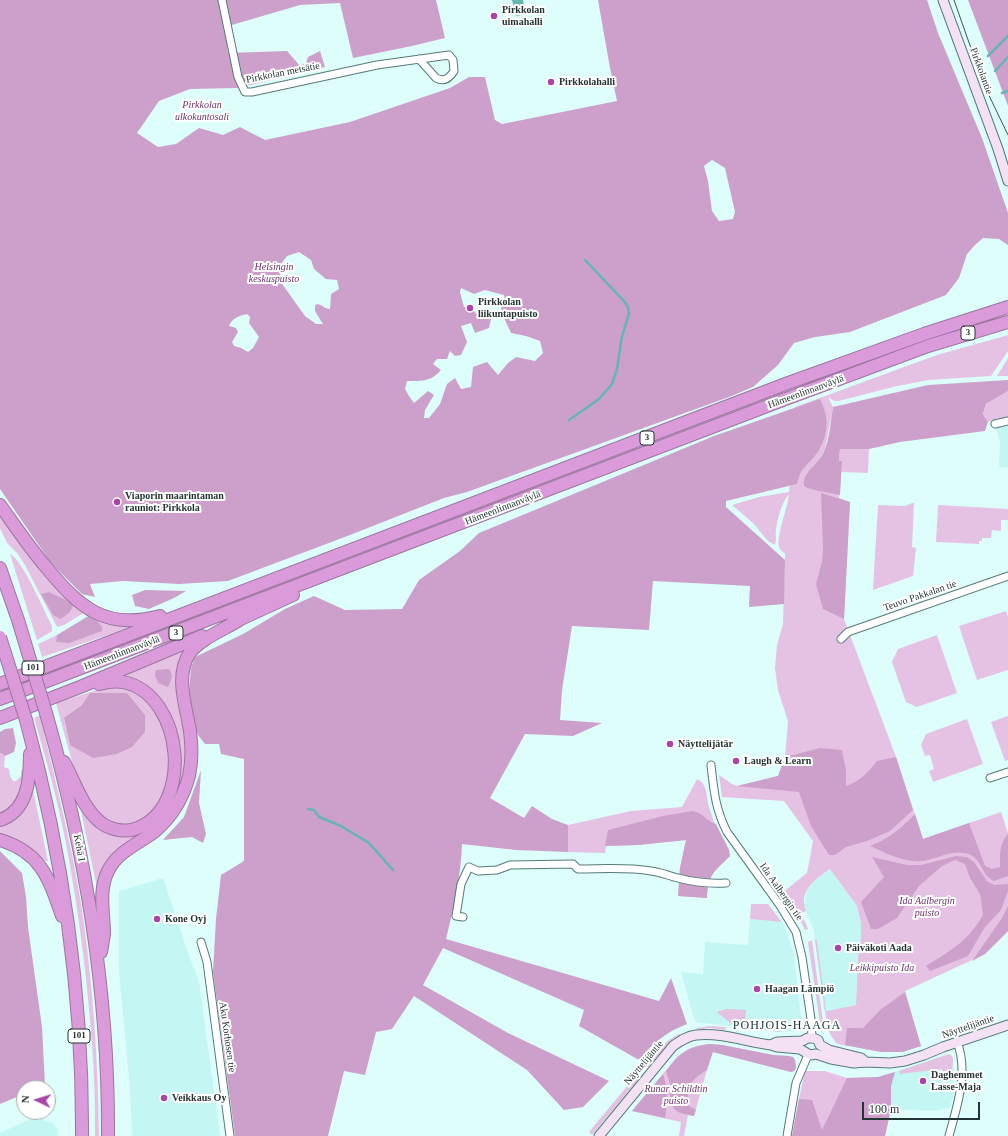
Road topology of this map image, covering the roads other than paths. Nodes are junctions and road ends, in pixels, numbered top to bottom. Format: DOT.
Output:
graph roads {
  1 [pos="222,0"];
  2 [pos="943,0"];
  3 [pos="419,59"];
  4 [pos="998,149"];
  5 [pos="1008,165"];
  6 [pos="1008,181"];
  7 [pos="1008,307"];
  8 [pos="1008,322"];
  9 [pos="1008,421"];
  10 [pos="995,424"];
  11 [pos="0,505"];
  12 [pos="351,566"];
  13 [pos="0,568"];
  14 [pos="1008,576"];
  15 [pos="231,596"];
  16 [pos="239,620"];
  17 [pos="0,637"];
  18 [pos="841,639"];
  19 [pos="4,681"];
  20 [pos="80,687"];
  21 [pos="0,700"];
  22 [pos="0,718"];
  23 [pos="31,739"];
  24 [pos="55,745"];
  25 [pos="710,766"];
  26 [pos="1008,772"];
  27 [pos="990,778"];
  28 [pos="0,820"];
  29 [pos="0,840"];
  30 [pos="726,883"];
  31 [pos="464,917"];
  32 [pos="69,936"];
  33 [pos="201,942"];
  34 [pos="99,967"];
  35 [pos="1008,1025"];
  36 [pos="808,1039"];
  37 [pos="957,1042"];
  38 [pos="771,1045"];
  39 [pos="820,1045"];
  40 [pos="809,1053"];
  41 [pos="866,1062"];
  42 [pos="82,1136"];
  43 [pos="108,1136"];
  44 [pos="230,1136"];
  45 [pos="598,1136"];
  46 [pos="787,1136"];
  47 [pos="949,1136"];
  1 -- 3 [label="street, Pirkkolan metsätie"];
  2 -- 4 [label="main road, Pirkkolantie"];
  3 -- 3 [label="street, Pirkkolan metsätie"];
  4 -- 5 [label="main road, Pirkkolantie"];
  4 -- 6 [label="main road, Pirkkolantie"];
  7 -- 15 [label="highway, Hämeenlinnanväylä / 3"];
  8 -- 12 [label="highway, Hämeenlinnanväylä / 3"];
  9 -- 10 [label="street"];
  11 -- 15 [label="highway"];
  12 -- 16 [label="highway"];
  12 -- 21 [label="highway, Hämeenlinnanväylä / 3"];
  13 -- 24 [label="highway, Kehä I / 101, bridge"];
  14 -- 18 [label="street, Teuvo Pakkalan tie"];
  15 -- 19 [label="highway, Hämeenlinnanväylä / 3"];
  16 -- 20 [label="highway"];
  16 -- 34 [label="highway"];
  17 -- 23 [label="highway, 101, bridge"];
  20 -- 22 [label="highway"];
  20 -- 24 [label="highway"];
  23 -- 28 [label="highway"];
  23 -- 32 [label="highway, 101"];
  24 -- 34 [label="highway, Kehä I / 101"];
  25 -- 36 [label="street, Ida Aalbergin tie"];
  26 -- 27 [label="street"];
  29 -- 32 [label="highway"];
  30 -- 31 [label="street"];
  32 -- 42 [label="highway, 101"];
  33 -- 44 [label="street, Aku Korhosen tie"];
  34 -- 43 [label="highway, Kehä I / 101"];
  35 -- 37 [label="main road, Näyttelijäntie"];
  36 -- 38 [label="main road, Näyttelijäntie"];
  36 -- 39 [label="main road, Näyttelijäntie"];
  36 -- 40 [label="main road"];
  37 -- 41 [label="main road, Näyttelijäntie"];
  37 -- 47 [label="street"];
  38 -- 40 [label="main road, Näyttelijäntie"];
  38 -- 45 [label="main road, Näyttelijäntie"];
  39 -- 40 [label="main road"];
  39 -- 41 [label="main road, Näyttelijäntie"];
  40 -- 41 [label="main road, Näyttelijäntie"];
  40 -- 46 [label="street"];
}
